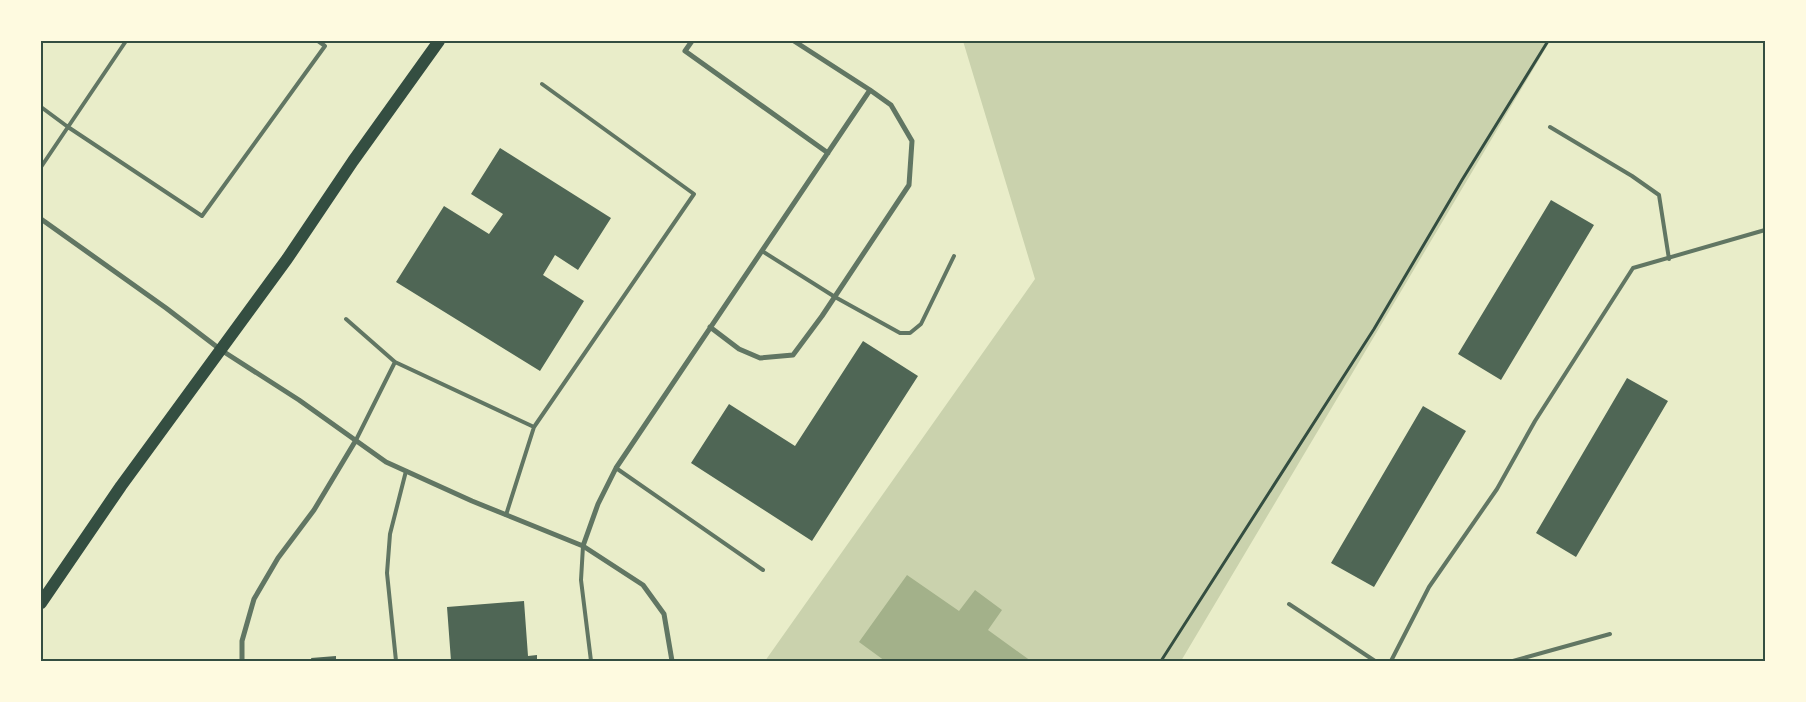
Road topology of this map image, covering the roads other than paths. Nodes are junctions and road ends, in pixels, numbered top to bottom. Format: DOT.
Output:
graph roads {
  1 [pos="126,41"];
  2 [pos="318,41"];
  3 [pos="439,41"];
  4 [pos="692,41"];
  5 [pos="794,41"];
  6 [pos="542,84"];
  7 [pos="870,90"];
  8 [pos="41,107"];
  9 [pos="68,127"];
  10 [pos="1550,127"];
  11 [pos="828,153"];
  12 [pos="41,166"];
  13 [pos="41,219"];
  14 [pos="1765,230"];
  15 [pos="762,251"];
  16 [pos="954,256"];
  17 [pos="1669,258"];
  18 [pos="835,297"];
  19 [pos="346,319"];
  20 [pos="710,328"];
  21 [pos="221,350"];
  22 [pos="395,362"];
  23 [pos="534,427"];
  24 [pos="356,440"];
  25 [pos="616,468"];
  26 [pos="406,471"];
  27 [pos="506,515"];
  28 [pos="583,546"];
  29 [pos="763,570"];
  30 [pos="41,603"];
  31 [pos="1289,604"];
  32 [pos="1610,634"];
  33 [pos="242,661"];
  34 [pos="396,661"];
  35 [pos="591,661"];
  36 [pos="672,661"];
  37 [pos="1375,661"];
  38 [pos="1391,661"];
  39 [pos="1513,661"];
  1 -- 9 [label="lane"];
  2 -- 9 [label="lane"];
  3 -- 21 [label="main road"];
  4 -- 11 [label="street"];
  5 -- 7 [label="street"];
  6 -- 23 [label="lane"];
  7 -- 11 [label="street"];
  7 -- 18 [label="street"];
  8 -- 9 [label="lane"];
  9 -- 12 [label="lane"];
  10 -- 17 [label="lane"];
  11 -- 15 [label="street"];
  13 -- 21 [label="street"];
  14 -- 17 [label="lane"];
  15 -- 18 [label="lane"];
  15 -- 20 [label="street"];
  16 -- 18 [label="lane"];
  17 -- 38 [label="lane"];
  18 -- 20 [label="street"];
  19 -- 22 [label="lane"];
  20 -- 25 [label="street"];
  21 -- 24 [label="street"];
  21 -- 30 [label="main road"];
  22 -- 23 [label="lane"];
  22 -- 24 [label="lane"];
  23 -- 27 [label="lane"];
  24 -- 26 [label="street"];
  24 -- 33 [label="street"];
  25 -- 28 [label="street"];
  25 -- 29 [label="lane"];
  26 -- 27 [label="street"];
  26 -- 34 [label="lane"];
  27 -- 28 [label="street"];
  28 -- 35 [label="lane"];
  28 -- 36 [label="street"];
  31 -- 37 [label="lane"];
  32 -- 39 [label="lane"];
}
